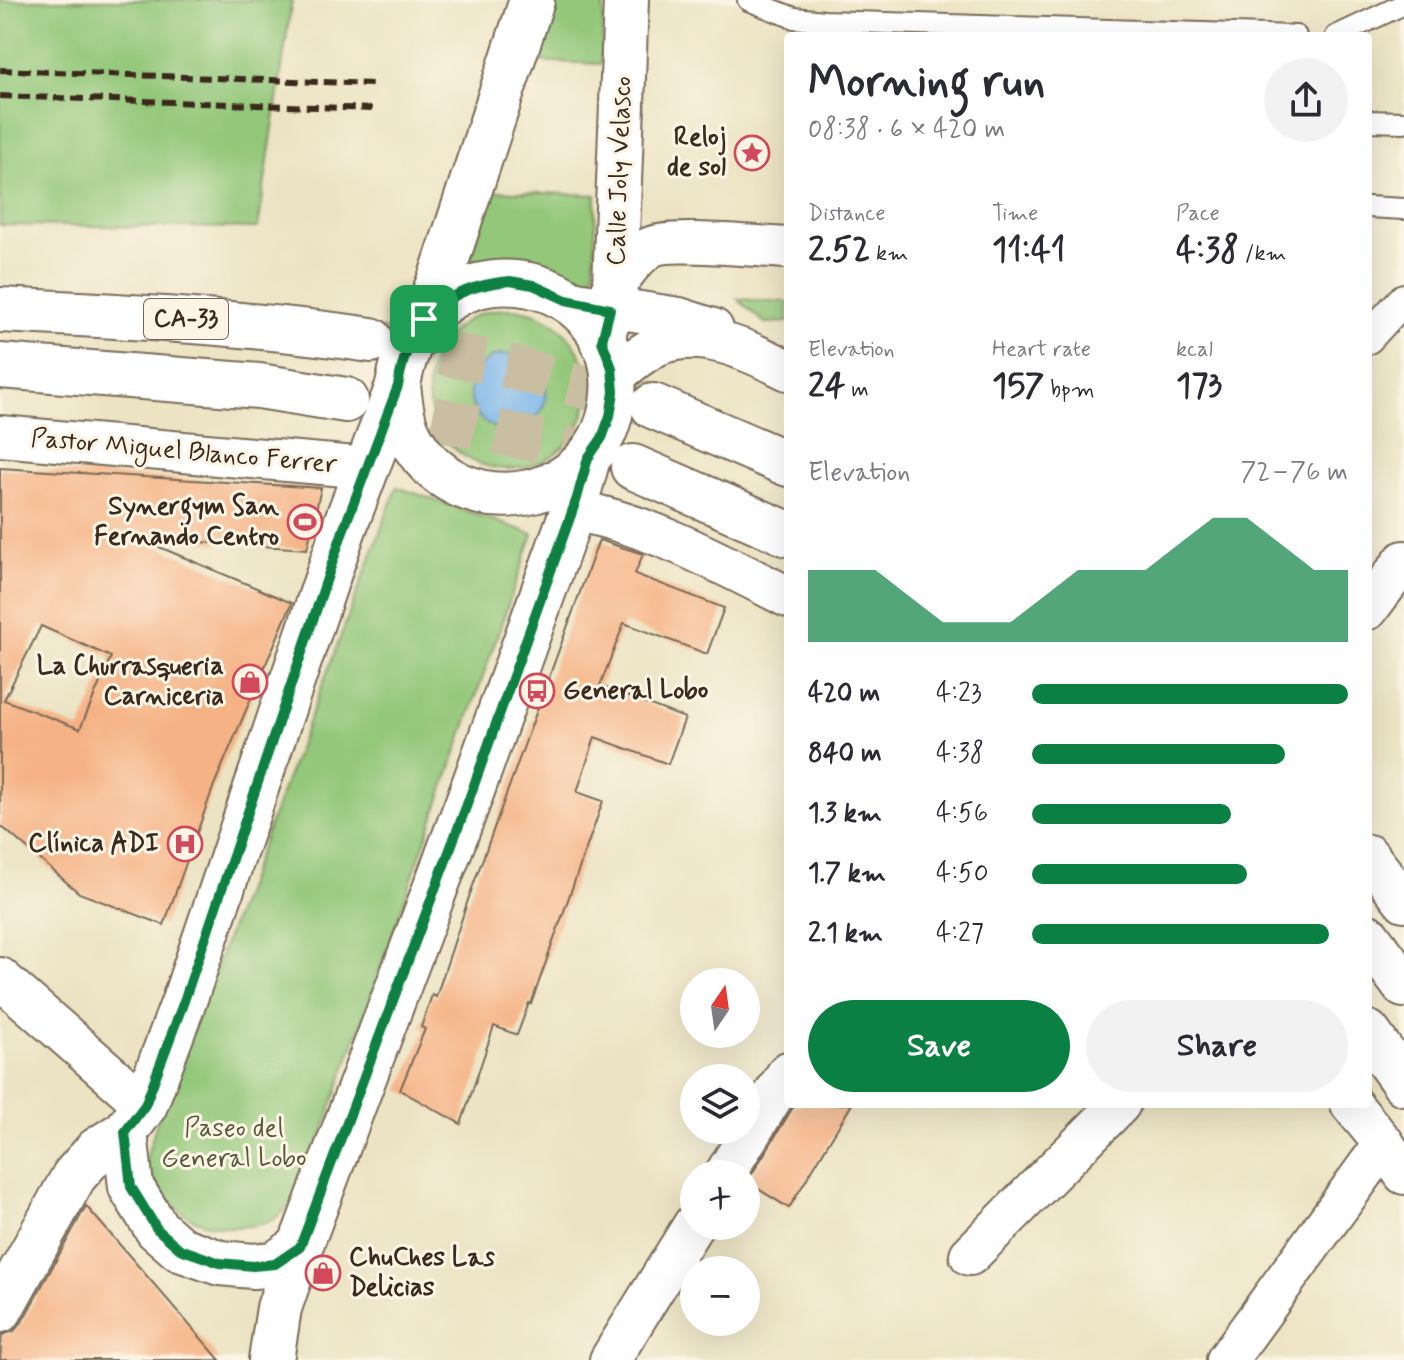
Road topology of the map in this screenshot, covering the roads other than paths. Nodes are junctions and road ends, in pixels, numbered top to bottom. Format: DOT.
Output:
graph roads {
  1 [pos="532,0"];
  2 [pos="626,0"];
  3 [pos="748,0"];
  4 [pos="1404,4"];
  5 [pos="1170,32"];
  6 [pos="1344,32"];
  7 [pos="1372,121"];
  8 [pos="1404,122"];
  9 [pos="1372,207"];
  10 [pos="1404,209"];
  11 [pos="784,248"];
  12 [pos="1404,299"];
  13 [pos="0,310"];
  14 [pos="424,319"];
  15 [pos="610,329"];
  16 [pos="1372,334"];
  17 [pos="371,340"];
  18 [pos="767,356"];
  19 [pos="0,366"];
  20 [pos="784,383"];
  21 [pos="398,386"];
  22 [pos="346,400"];
  23 [pos="653,406"];
  24 [pos="0,436"];
  25 [pos="588,458"];
  26 [pos="784,462"];
  27 [pos="633,467"];
  28 [pos="367,468"];
  29 [pos="572,510"];
  30 [pos="784,532"];
  31 [pos="1404,561"];
  32 [pos="784,595"];
  33 [pos="1372,604"];
  34 [pos="1372,860"];
  35 [pos="1404,901"];
  36 [pos="1372,942"];
  37 [pos="0,978"];
  38 [pos="1404,985"];
  39 [pos="1372,1039"];
  40 [pos="784,1078"];
  41 [pos="1404,1083"];
  42 [pos="1116,1108"];
  43 [pos="1354,1108"];
  44 [pos="135,1119"];
  45 [pos="1394,1159"];
  46 [pos="734,1160"];
  47 [pos="684,1240"];
  48 [pos="300,1247"];
  49 [pos="970,1255"];
  50 [pos="0,1310"];
  51 [pos="271,1360"];
  52 [pos="610,1360"];
  53 [pos="1227,1360"];
  1 -- 14 [label="main road"];
  2 -- 15 [label="main road, Calle Joly Velasco"];
  3 -- 5 [label="lane"];
  4 -- 6 [label="lane"];
  7 -- 8 [label="lane"];
  9 -- 10 [label="lane"];
  11 -- 15 [label="street"];
  12 -- 16 [label="street"];
  13 -- 17 [label="main road, CA-33"];
  14 -- 15 [label="main road"];
  14 -- 21 [label="main road"];
  15 -- 18 [label="street"];
  15 -- 18 [label="street"];
  15 -- 25 [label="main road"];
  18 -- 20 [label="lane"];
  19 -- 22 [label="main road, CA-33"];
  21 -- 25 [label="main road"];
  21 -- 28 [label="main road"];
  23 -- 26 [label="main road"];
  24 -- 28 [label="street, Pastor Miguel Blanco Ferrer"];
  25 -- 29 [label="main road"];
  27 -- 30 [label="main road"];
  28 -- 44 [label="main road"];
  29 -- 32 [label="street"];
  29 -- 48 [label="main road"];
  31 -- 33 [label="street"];
  34 -- 35 [label="street"];
  36 -- 38 [label="main road"];
  37 -- 44 [label="street"];
  39 -- 41 [label="main road"];
  40 -- 46 [label="street"];
  42 -- 49 [label="street"];
  43 -- 45 [label="street"];
  44 -- 48 [label="main road"];
  44 -- 50 [label="main road"];
  45 -- 53 [label="street"];
  47 -- 52 [label="street"];
  48 -- 51 [label="main road"];
}
